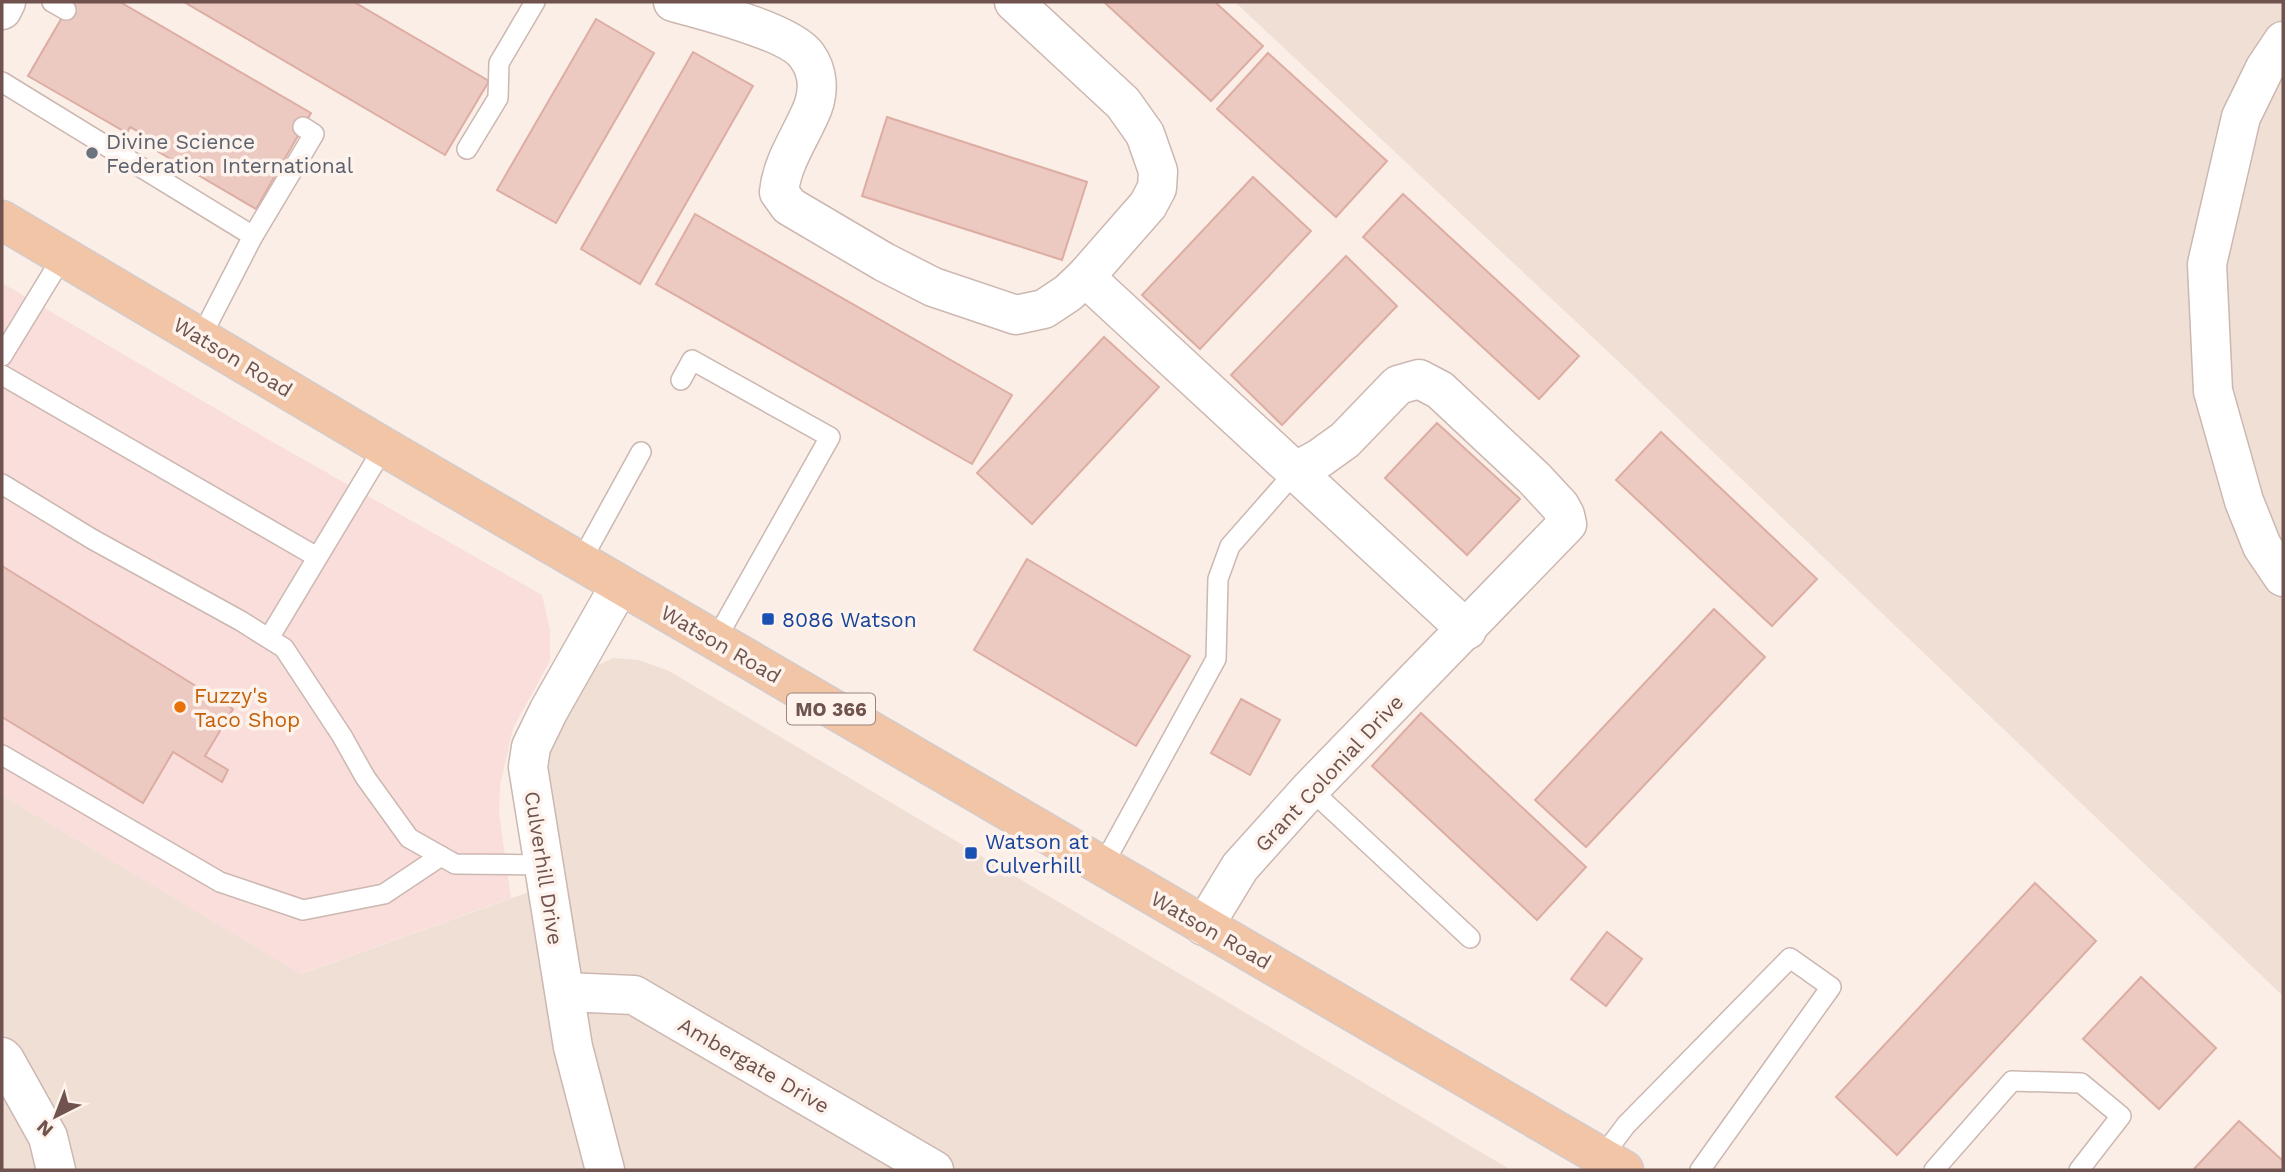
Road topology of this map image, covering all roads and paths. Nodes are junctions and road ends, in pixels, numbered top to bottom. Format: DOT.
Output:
graph roads {
  1 [pos="6,2"];
  2 [pos="535,2"];
  3 [pos="673,2"];
  4 [pos="1014,2"];
  5 [pos="2,9"];
  6 [pos="2283,41"];
  7 [pos="2,82"];
  8 [pos="303,127"];
  9 [pos="467,149"];
  10 [pos="2,220"];
  11 [pos="253,236"];
  12 [pos="63,256"];
  13 [pos="1085,277"];
  14 [pos="201,337"];
  15 [pos="2,356"];
  16 [pos="2,375"];
  17 [pos="681,380"];
  18 [pos="384,447"];
  19 [pos="641,452"];
  20 [pos="1296,471"];
  21 [pos="2,484"];
  22 [pos="317,557"];
  23 [pos="581,561"];
  24 [pos="2283,577"];
  25 [pos="620,585"];
  26 [pos="1466,630"];
  27 [pos="269,638"];
  28 [pos="715,641"];
  29 [pos="2,755"];
  30 [pos="1310,789"];
  31 [pos="441,856"];
  32 [pos="544,865"];
  33 [pos="1102,867"];
  34 [pos="1204,926"];
  35 [pos="1470,938"];
  36 [pos="565,992"];
  37 [pos="2,1057"];
  38 [pos="1613,1164"];
  39 [pos="57,1170"];
  40 [pos="605,1170"];
  41 [pos="934,1170"];
  42 [pos="1700,1170"];
  43 [pos="1934,1170"];
  44 [pos="2079,1170"];
  1 -- 5 [label="street"];
  2 -- 9 [label="lane"];
  3 -- 13 [label="street"];
  4 -- 13 [label="street"];
  6 -- 24 [label="street"];
  7 -- 11 [label="lane"];
  8 -- 11 [label="lane"];
  10 -- 12 [label="main road, Watson Road / MO 366"];
  11 -- 14 [label="lane"];
  12 -- 14 [label="main road, Watson Road / MO 366"];
  12 -- 15 [label="lane"];
  13 -- 20 [label="street"];
  14 -- 18 [label="main road, Watson Road / MO 366"];
  16 -- 22 [label="lane"];
  17 -- 28 [label="lane"];
  18 -- 22 [label="lane"];
  18 -- 23 [label="main road, Watson Road / MO 366"];
  19 -- 23 [label="lane"];
  20 -- 26 [label="street"];
  20 -- 26 [label="street, Grant Colonial Drive"];
  20 -- 33 [label="lane"];
  21 -- 27 [label="lane"];
  22 -- 27 [label="lane"];
  23 -- 25 [label="main road, Watson Road / MO 366"];
  25 -- 28 [label="main road, Watson Road / MO 366"];
  25 -- 32 [label="street, Culverhill Drive"];
  26 -- 30 [label="street, Grant Colonial Drive"];
  27 -- 31 [label="lane"];
  28 -- 33 [label="main road, Watson Road / MO 366"];
  29 -- 31 [label="lane"];
  30 -- 34 [label="street, Grant Colonial Drive"];
  30 -- 35 [label="lane"];
  31 -- 32 [label="lane"];
  32 -- 36 [label="street, Culverhill Drive"];
  33 -- 34 [label="main road, Watson Road / MO 366"];
  34 -- 38 [label="main road, Watson Road / MO 366"];
  36 -- 40 [label="street, Culverhill Drive"];
  36 -- 41 [label="street, Ambergate Drive"];
  37 -- 39 [label="street"];
  38 -- 42 [label="lane"];
  43 -- 44 [label="lane"];
}
